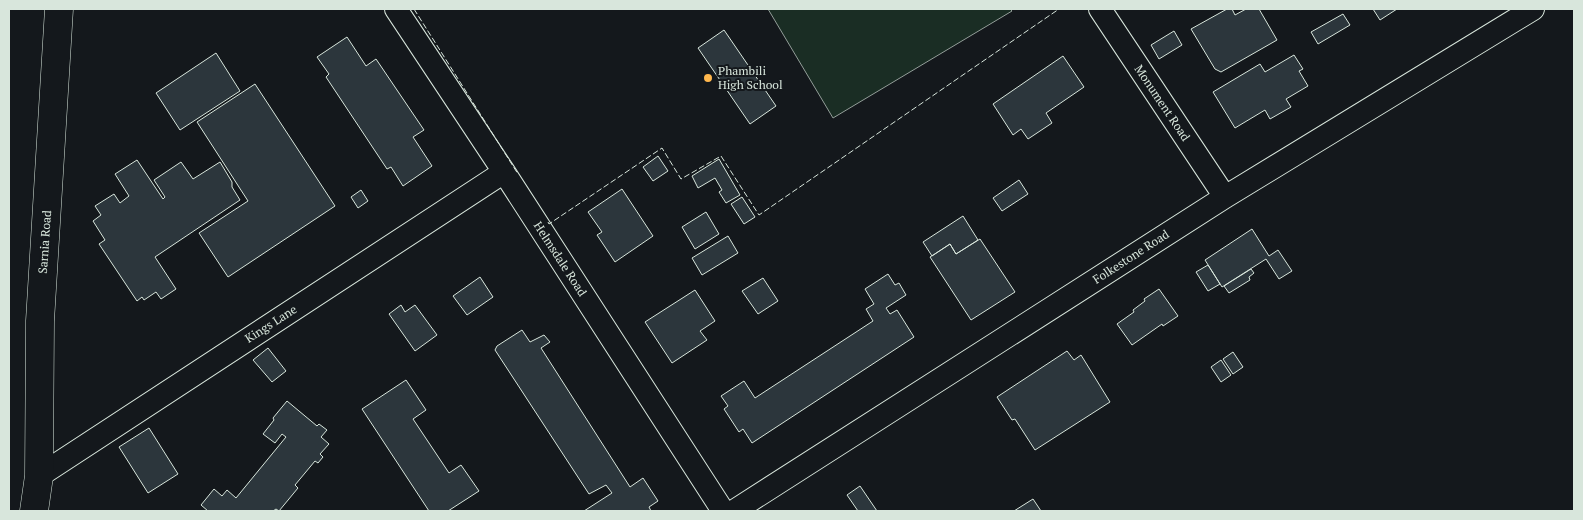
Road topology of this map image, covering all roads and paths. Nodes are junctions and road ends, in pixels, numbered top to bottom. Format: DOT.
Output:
graph roads {
  1 [pos="59,9"];
  2 [pos="396,9"];
  3 [pos="1100,9"];
  4 [pos="1533,9"];
  5 [pos="504,172"];
  6 [pos="1225,197"];
  7 [pos="39,476"];
  8 [pos="34,511"];
  9 [pos="48,511"];
  10 [pos="723,511"];
  11 [pos="734,511"];
  1 -- 7 [label="main road, Sarnia Road"];
  2 -- 5 [label="street, Helmsdale Road"];
  3 -- 6 [label="street, Monument Road"];
  4 -- 6 [label="street, Folkestone Road"];
  5 -- 7 [label="street, Kings Lane"];
  5 -- 10 [label="street, Helmsdale Road"];
  6 -- 11 [label="street, Folkestone Road"];
  7 -- 8 [label="main road, Sarnia Road"];
  7 -- 9 [label="main road, Sarnia Road"];
}
